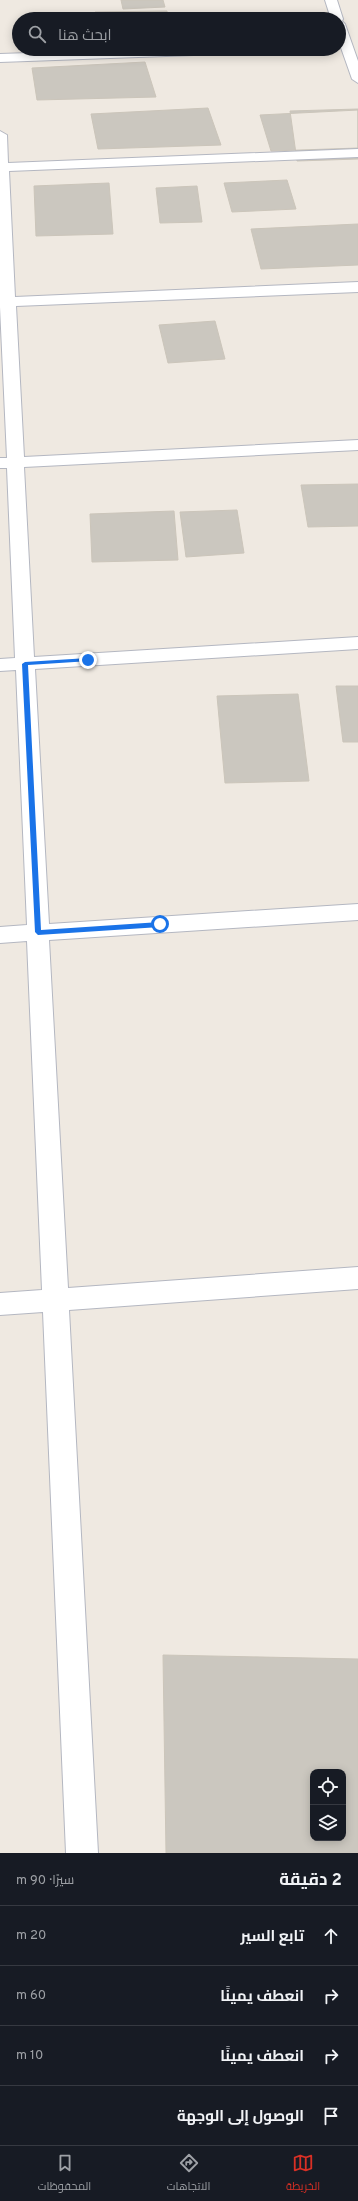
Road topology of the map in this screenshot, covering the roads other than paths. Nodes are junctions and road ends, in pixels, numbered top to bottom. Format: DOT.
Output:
graph roads {
  1 [pos="331,0"];
  2 [pos="335,12"];
  3 [pos="348,45"];
  4 [pos="55,56"];
  5 [pos="0,58"];
  6 [pos="358,78"];
  7 [pos="0,135"];
  8 [pos="358,153"];
  9 [pos="1,167"];
  10 [pos="358,287"];
  11 [pos="4,302"];
  12 [pos="358,446"];
  13 [pos="8,462"];
  14 [pos="358,642"];
  15 [pos="25,664"];
  16 [pos="0,665"];
  17 [pos="358,912"];
  18 [pos="38,932"];
  19 [pos="0,935"];
  20 [pos="358,1278"];
  21 [pos="56,1300"];
  22 [pos="0,1304"];
  23 [pos="82,1853"];
  1 -- 2 [label="street"];
  3 -- 6 [label="street"];
  4 -- 5 [label="street"];
  7 -- 9 [label="street"];
  8 -- 9 [label="street"];
  9 -- 11 [label="street"];
  10 -- 11 [label="street"];
  11 -- 13 [label="street"];
  12 -- 13 [label="street"];
  13 -- 15 [label="street"];
  14 -- 15 [label="street"];
  15 -- 16 [label="street"];
  15 -- 18 [label="street"];
  17 -- 18 [label="street"];
  18 -- 19 [label="street"];
  18 -- 21 [label="street"];
  20 -- 21 [label="street"];
  21 -- 22 [label="street"];
  21 -- 23 [label="street"];
}
